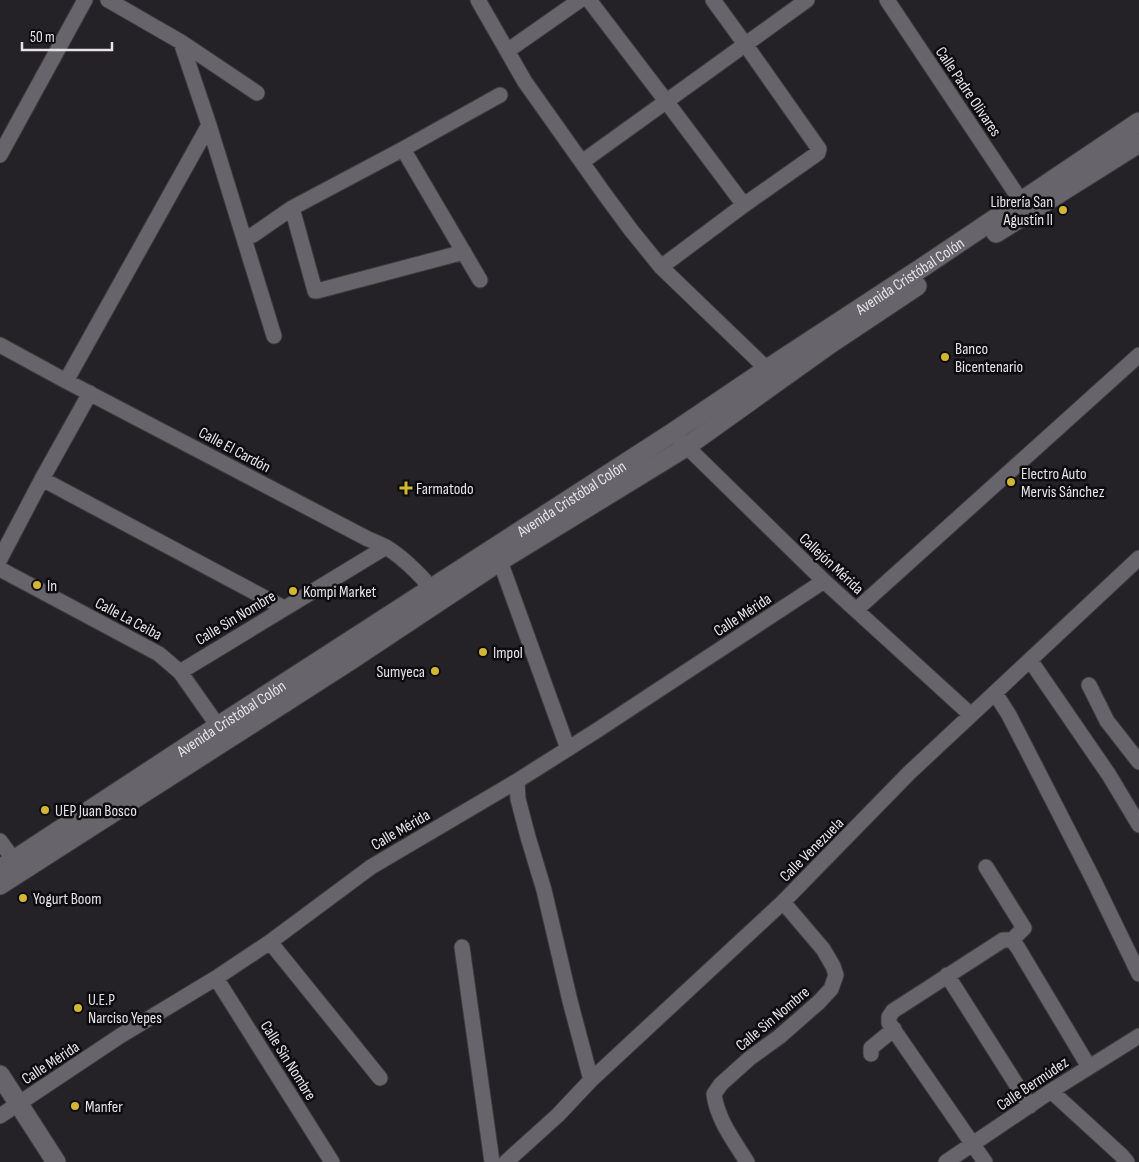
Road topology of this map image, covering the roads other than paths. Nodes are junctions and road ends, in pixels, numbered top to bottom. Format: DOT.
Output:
graph roads {
  1 [pos="85,0"];
  2 [pos="108,0"];
  3 [pos="478,0"];
  4 [pos="580,0"];
  5 [pos="589,0"];
  6 [pos="713,0"];
  7 [pos="807,0"];
  8 [pos="887,0"];
  9 [pos="181,42"];
  10 [pos="746,44"];
  11 [pos="506,50"];
  12 [pos="258,93"];
  13 [pos="500,95"];
  14 [pos="666,101"];
  15 [pos="1139,122"];
  16 [pos="209,125"];
  17 [pos="1139,143"];
  18 [pos="404,149"];
  19 [pos="0,155"];
  20 [pos="582,162"];
  21 [pos="1022,201"];
  22 [pos="744,205"];
  23 [pos="292,208"];
  24 [pos="253,235"];
  25 [pos="464,252"];
  26 [pos="661,267"];
  27 [pos="480,280"];
  28 [pos="274,336"];
  29 [pos="0,345"];
  30 [pos="1139,355"];
  31 [pos="766,369"];
  32 [pos="66,381"];
  33 [pos="90,393"];
  34 [pos="672,432"];
  35 [pos="686,447"];
  36 [pos="42,479"];
  37 [pos="386,547"];
  38 [pos="1139,558"];
  39 [pos="0,559"];
  40 [pos="500,560"];
  41 [pos="0,569"];
  42 [pos="824,581"];
  43 [pos="436,594"];
  44 [pos="284,608"];
  45 [pos="856,610"];
  46 [pos="1030,660"];
  47 [pos="180,672"];
  48 [pos="1089,685"];
  49 [pos="995,693"];
  50 [pos="971,715"];
  51 [pos="218,726"];
  52 [pos="568,749"];
  53 [pos="1139,762"];
  54 [pos="517,781"];
  55 [pos="1139,825"];
  56 [pos="0,840"];
  57 [pos="7,865"];
  58 [pos="986,867"];
  59 [pos="0,885"];
  60 [pos="783,902"];
  61 [pos="1012,940"];
  62 [pos="270,942"];
  63 [pos="462,947"];
  64 [pos="1139,974"];
  65 [pos="947,975"];
  66 [pos="216,978"];
  67 [pos="894,1030"];
  68 [pos="1139,1036"];
  69 [pos="871,1054"];
  70 [pos="1089,1067"];
  71 [pos="0,1075"];
  72 [pos="380,1078"];
  73 [pos="591,1080"];
  74 [pos="1051,1091"];
  75 [pos="18,1104"];
  76 [pos="1030,1106"];
  77 [pos="0,1116"];
  78 [pos="972,1144"];
  79 [pos="56,1162"];
  80 [pos="332,1162"];
  81 [pos="492,1162"];
  82 [pos="506,1162"];
  83 [pos="747,1162"];
  84 [pos="946,1162"];
  85 [pos="985,1162"];
  86 [pos="1127,1162"];
  1 -- 19 [label="street"];
  2 -- 9 [label="street"];
  3 -- 11 [label="street"];
  4 -- 11 [label="street"];
  5 -- 14 [label="street"];
  6 -- 10 [label="street"];
  7 -- 10 [label="street"];
  8 -- 21 [label="street, Calle Padre Olivares"];
  9 -- 12 [label="street"];
  9 -- 16 [label="street"];
  10 -- 14 [label="street"];
  10 -- 22 [label="street"];
  11 -- 20 [label="street"];
  13 -- 18 [label="street"];
  14 -- 20 [label="street"];
  14 -- 22 [label="street"];
  15 -- 21 [label="street, Avenida Cristóbal Colón"];
  16 -- 28 [label="street"];
  16 -- 32 [label="street"];
  17 -- 35 [label="street, Avenida Cristóbal Colón"];
  18 -- 23 [label="street"];
  18 -- 25 [label="street"];
  20 -- 26 [label="street"];
  21 -- 31 [label="street, Avenida Cristóbal Colón"];
  22 -- 26 [label="street"];
  23 -- 24 [label="street"];
  23 -- 25 [label="street"];
  25 -- 27 [label="street"];
  26 -- 31 [label="street"];
  29 -- 32 [label="street, Calle El Cardón"];
  30 -- 45 [label="street"];
  31 -- 34 [label="street, Avenida Cristóbal Colón"];
  32 -- 33 [label="street, Calle El Cardón"];
  33 -- 36 [label="street"];
  33 -- 37 [label="street, Calle El Cardón"];
  34 -- 35 [label="street, Callejón Mérida"];
  34 -- 43 [label="street, Avenida Cristóbal Colón"];
  35 -- 40 [label="street, Avenida Cristóbal Colón"];
  35 -- 42 [label="street, Callejón Mérida"];
  36 -- 39 [label="street"];
  36 -- 44 [label="street"];
  37 -- 43 [label="street, Calle El Cardón"];
  37 -- 44 [label="street, Calle Sin Nombre"];
  38 -- 46 [label="street, Calle Venezuela"];
  40 -- 43 [label="street, Avenida Cristóbal Colón"];
  40 -- 52 [label="street"];
  41 -- 47 [label="street, Calle La Ceiba"];
  42 -- 45 [label="street, Callejón Mérida"];
  42 -- 52 [label="street, Calle Mérida"];
  43 -- 51 [label="street, Avenida Cristóbal Colón"];
  43 -- 59 [label="street, Avenida Cristóbal Colón"];
  44 -- 47 [label="street, Calle Sin Nombre"];
  45 -- 50 [label="street, Callejón Mérida"];
  46 -- 49 [label="street, Calle Venezuela"];
  46 -- 55 [label="street"];
  47 -- 51 [label="street, Calle La Ceiba"];
  48 -- 53 [label="street"];
  49 -- 50 [label="street, Calle Venezuela"];
  49 -- 64 [label="street"];
  50 -- 60 [label="street, Calle Venezuela"];
  51 -- 57 [label="street, Avenida Cristóbal Colón"];
  52 -- 54 [label="street, Calle Mérida"];
  54 -- 62 [label="street, Calle Mérida"];
  54 -- 73 [label="street"];
  56 -- 57 [label="street"];
  58 -- 61 [label="street"];
  60 -- 73 [label="street, Calle Venezuela"];
  60 -- 83 [label="street, Calle Sin Nombre"];
  61 -- 65 [label="street"];
  61 -- 70 [label="street"];
  62 -- 66 [label="street, Calle Mérida"];
  62 -- 72 [label="street"];
  63 -- 81 [label="street"];
  65 -- 67 [label="street"];
  65 -- 76 [label="street"];
  66 -- 75 [label="street, Calle Mérida"];
  66 -- 80 [label="street, Calle Sin Nombre"];
  67 -- 69 [label="street"];
  67 -- 78 [label="street"];
  68 -- 70 [label="street, Calle Bermúdez"];
  70 -- 74 [label="street, Calle Bermúdez"];
  71 -- 75 [label="street"];
  73 -- 82 [label="street, Calle Venezuela"];
  74 -- 76 [label="street, Calle Bermúdez"];
  74 -- 86 [label="street"];
  75 -- 77 [label="street, Calle Mérida"];
  75 -- 79 [label="street"];
  76 -- 78 [label="street, Calle Bermúdez"];
  78 -- 84 [label="street, Calle Bermúdez"];
  78 -- 85 [label="street"];
}
